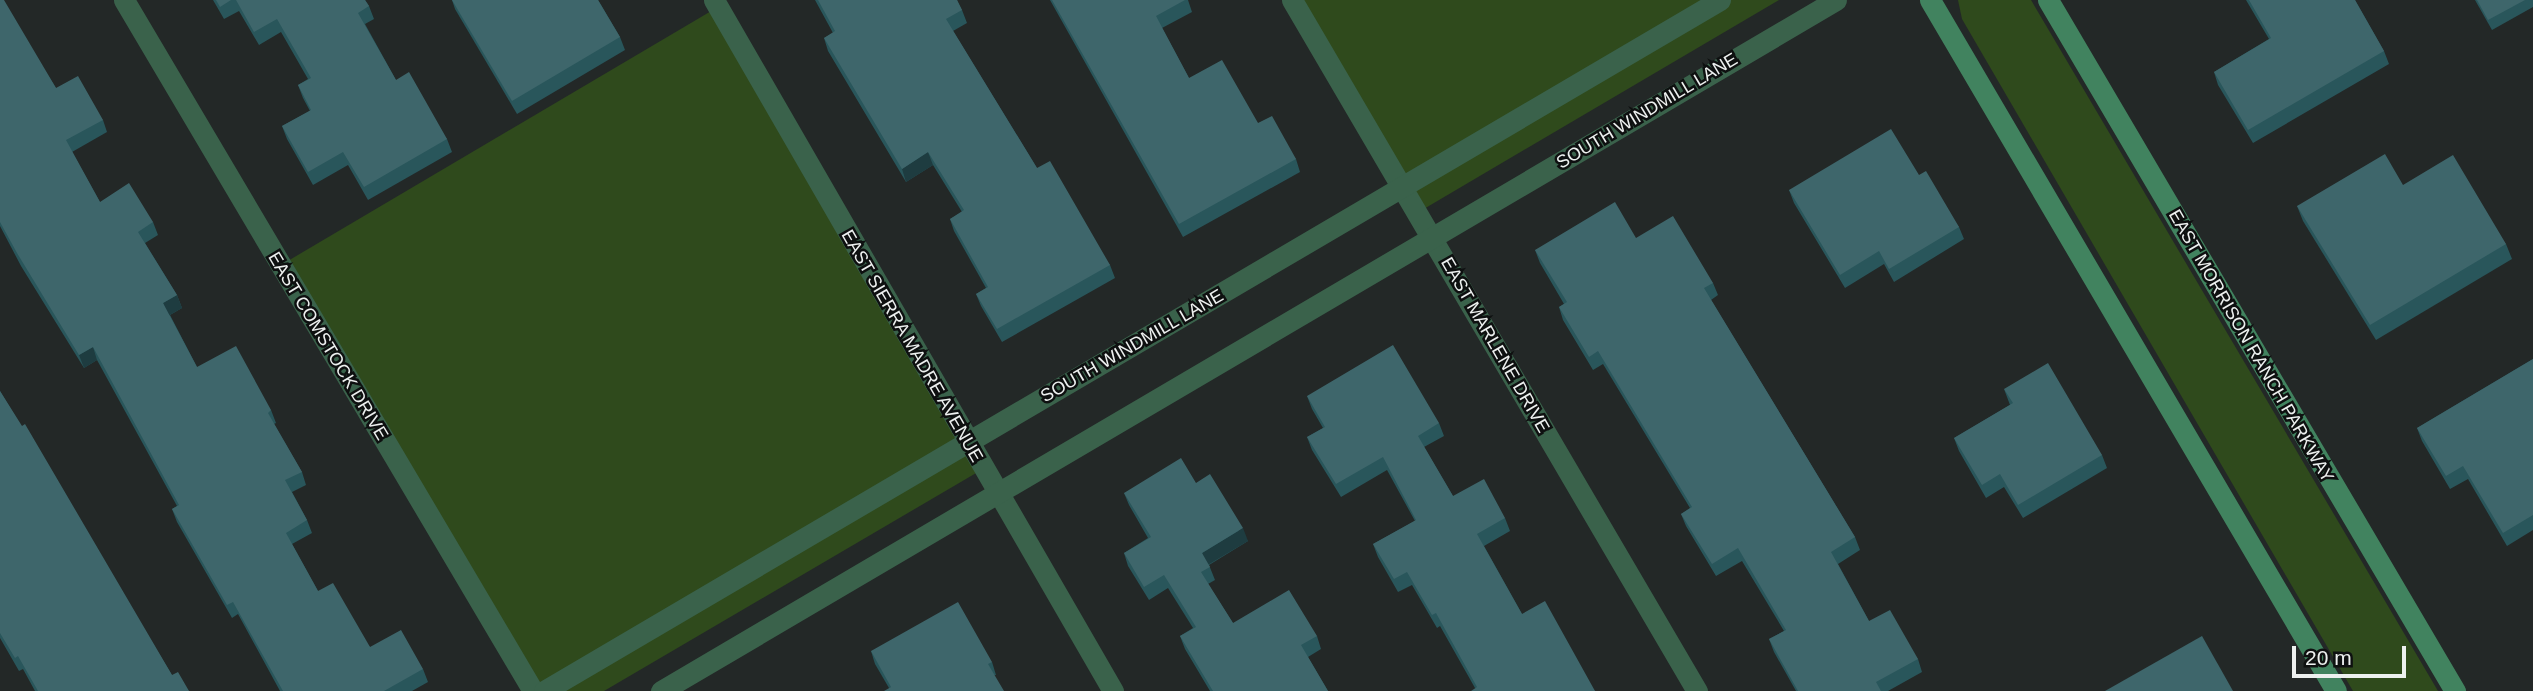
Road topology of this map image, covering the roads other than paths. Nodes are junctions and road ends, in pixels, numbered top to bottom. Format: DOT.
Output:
graph roads {
  1 [pos="124,0"];
  2 [pos="714,0"];
  3 [pos="1292,0"];
  4 [pos="1720,0"];
  5 [pos="1836,0"];
  6 [pos="1930,0"];
  7 [pos="2048,0"];
  8 [pos="1402,188"];
  9 [pos="1432,238"];
  10 [pos="968,442"];
  11 [pos="997,493"];
  12 [pos="533,691"];
  13 [pos="544,691"];
  14 [pos="662,691"];
  15 [pos="1113,691"];
  16 [pos="1697,691"];
  17 [pos="2336,691"];
  18 [pos="2455,691"];
  1 -- 12 [label="street, EAST COMSTOCK DRIVE"];
  2 -- 10 [label="street, EAST SIERRA MADRE AVENUE"];
  3 -- 8 [label="street, EAST MARLENE DRIVE"];
  4 -- 8 [label="street, SOUTH WINDMILL LANE"];
  5 -- 9 [label="street, SOUTH WINDMILL LANE"];
  6 -- 17 [label="street"];
  7 -- 18 [label="street, EAST MORRISON RANCH PARKWAY"];
  8 -- 9 [label="street, EAST MARLENE DRIVE"];
  8 -- 10 [label="street, SOUTH WINDMILL LANE"];
  9 -- 11 [label="street, SOUTH WINDMILL LANE"];
  9 -- 16 [label="street, EAST MARLENE DRIVE"];
  10 -- 11 [label="street, EAST SIERRA MADRE AVENUE"];
  10 -- 13 [label="street, SOUTH WINDMILL LANE"];
  11 -- 14 [label="street, SOUTH WINDMILL LANE"];
  11 -- 15 [label="street, EAST SIERRA MADRE AVENUE"];
}
